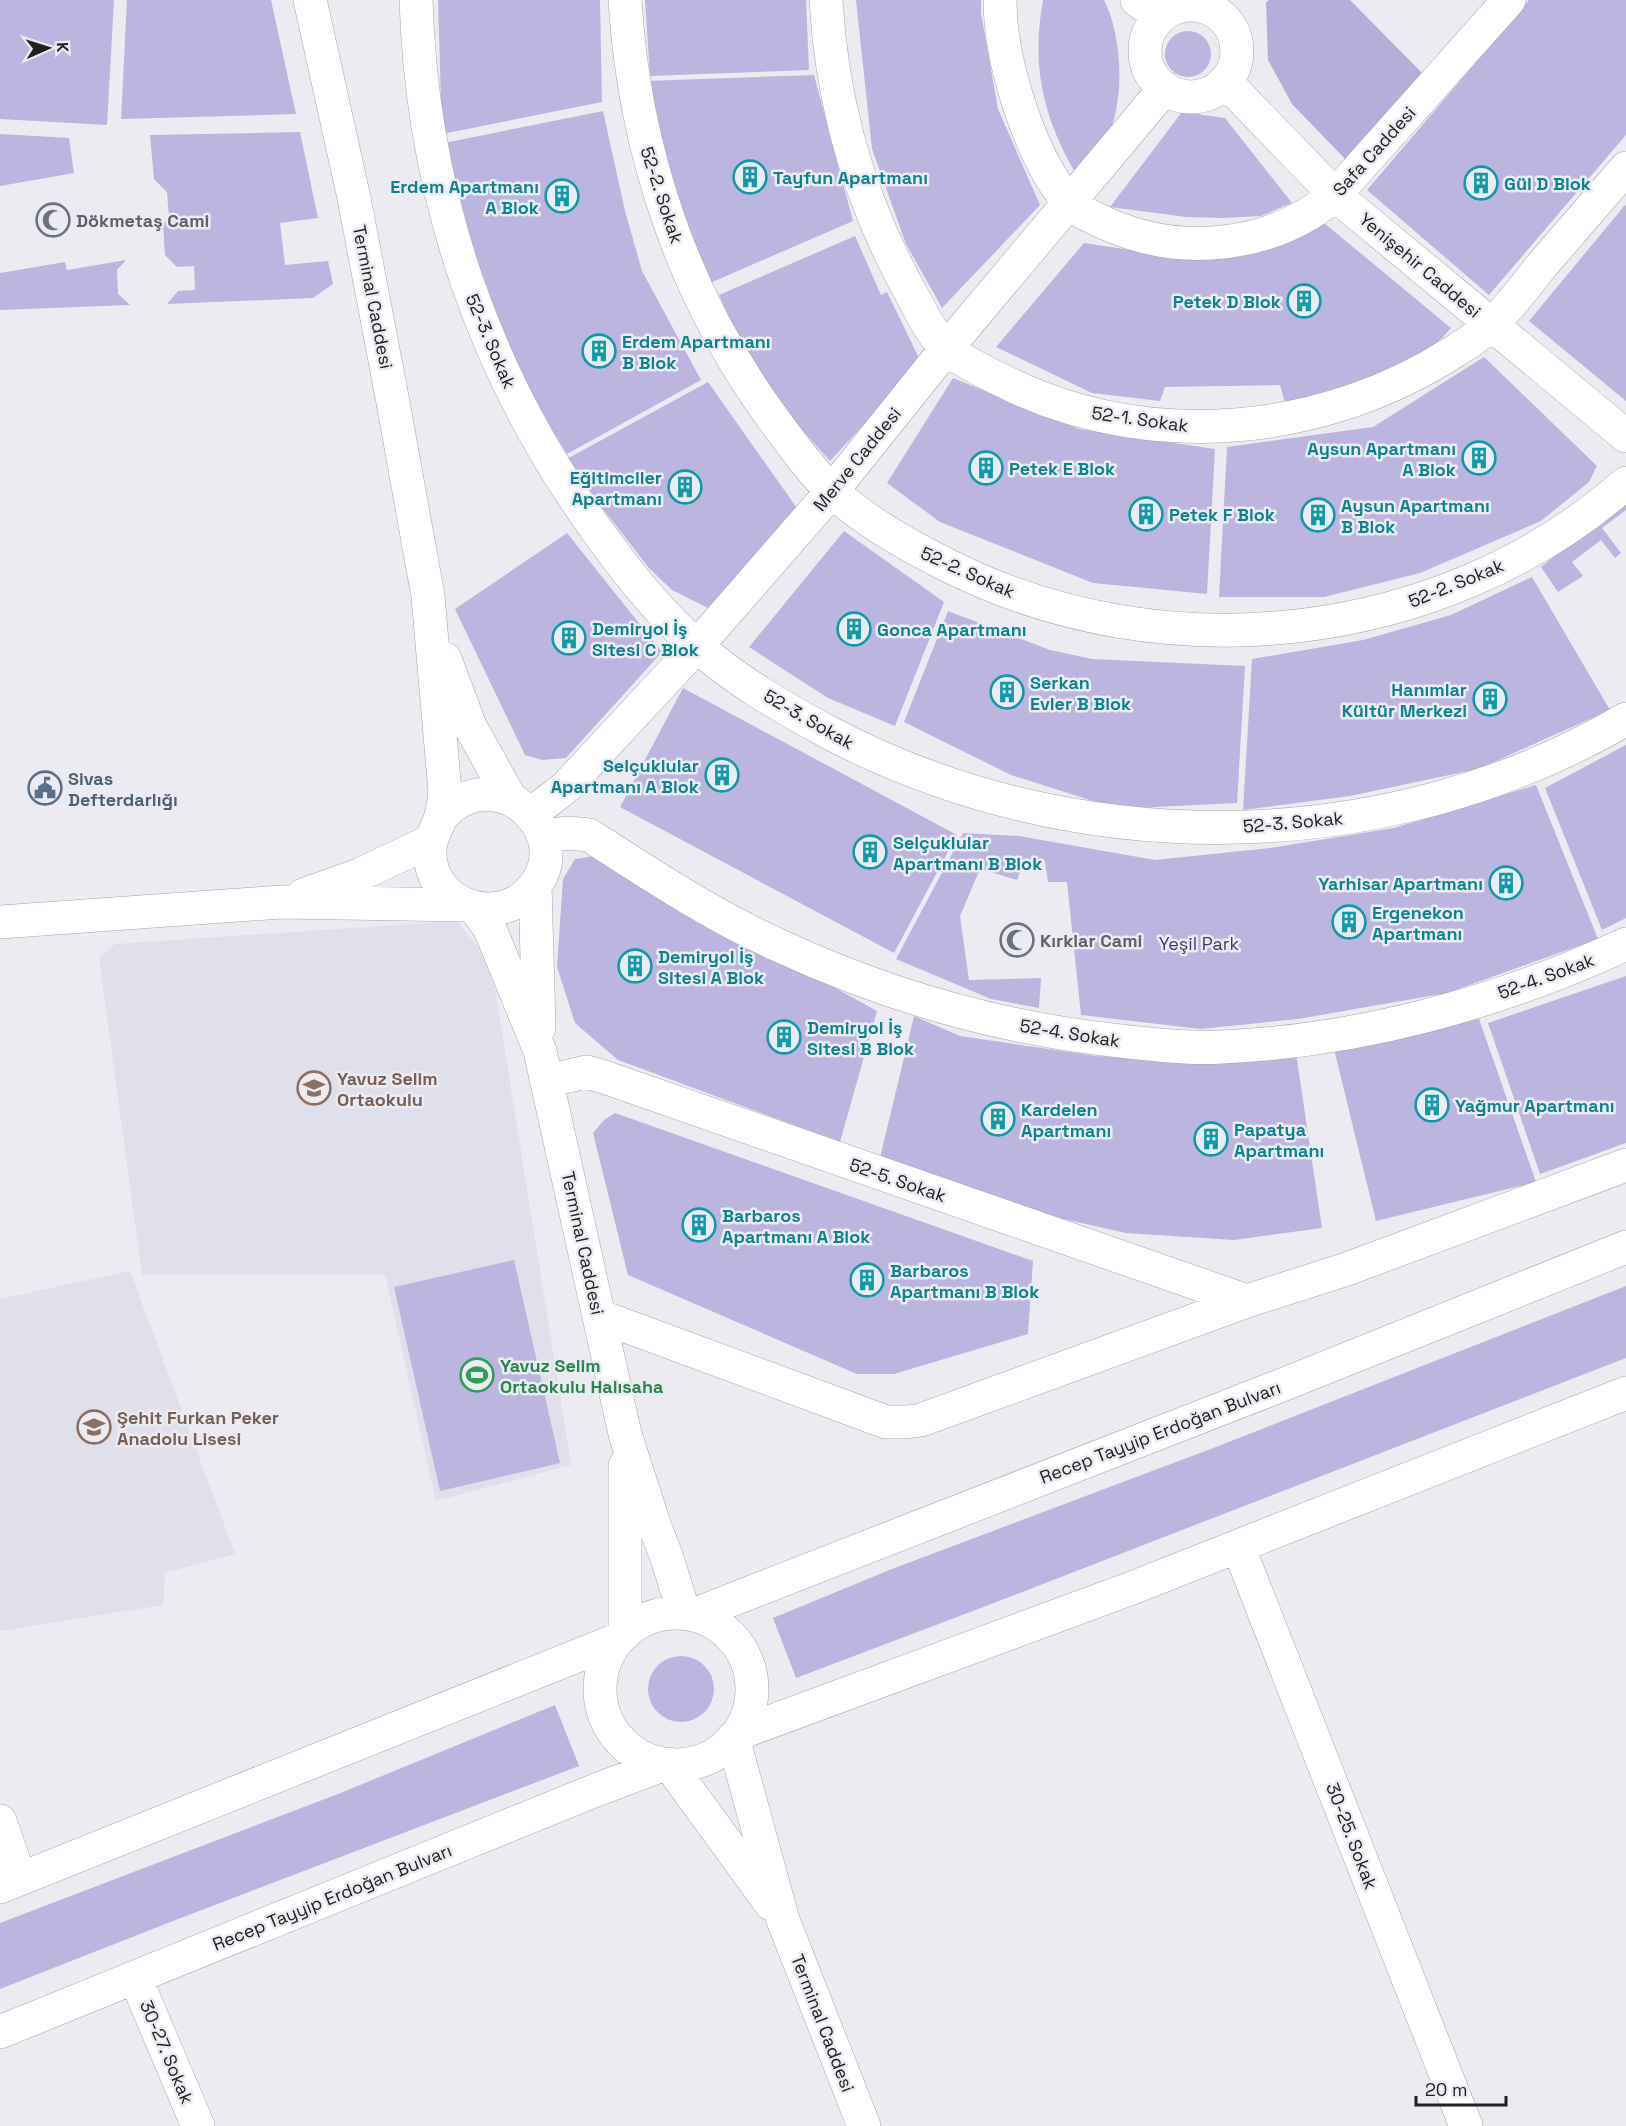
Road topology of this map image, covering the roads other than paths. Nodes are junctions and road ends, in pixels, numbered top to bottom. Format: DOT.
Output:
graph roads {
  1 [pos="310,0"];
  2 [pos="416,0"];
  3 [pos="625,0"];
  4 [pos="826,0"];
  5 [pos="1000,0"];
  6 [pos="1509,0"];
  7 [pos="1226,8"];
  8 [pos="1149,9"];
  9 [pos="1225,81"];
  10 [pos="1165,88"];
  11 [pos="1626,168"];
  12 [pos="1335,195"];
  13 [pos="1069,202"];
  14 [pos="1492,325"];
  15 [pos="946,349"];
  16 [pos="1626,436"];
  17 [pos="1626,483"];
  18 [pos="832,491"];
  19 [pos="428,596"];
  20 [pos="697,646"];
  21 [pos="1626,719"];
  22 [pos="528,816"];
  23 [pos="436,829"];
  24 [pos="535,885"];
  25 [pos="281,902"];
  26 [pos="470,907"];
  27 [pos="0,922"];
  28 [pos="1626,944"];
  29 [pos="543,1066"];
  30 [pos="1626,1165"];
  31 [pos="1626,1247"];
  32 [pos="1247,1301"];
  33 [pos="599,1316"];
  34 [pos="1626,1393"];
  35 [pos="625,1434"];
  36 [pos="1238,1546"];
  37 [pos="688,1614"];
  38 [pos="622,1636"];
  39 [pos="735,1736"];
  40 [pos="667,1764"];
  41 [pos="0,1821"];
  42 [pos="10,1883"];
  43 [pos="783,1920"];
  44 [pos="135,1977"];
  45 [pos="0,2032"];
  46 [pos="198,2126"];
  47 [pos="864,2126"];
  48 [pos="1466,2126"];
  1 -- 19 [label="street, Terminal Caddesi"];
  2 -- 20 [label="street, 52-3. Sokak"];
  3 -- 18 [label="street, 52-2. Sokak"];
  4 -- 15 [label="street, 52-1. Sokak"];
  5 -- 13 [label="street, Safa Caddesi"];
  6 -- 12 [label="street, Safa Caddesi"];
  7 -- 8 [label="street"];
  7 -- 9 [label="street"];
  8 -- 10 [label="street"];
  9 -- 10 [label="street"];
  9 -- 12 [label="street, Yenişehir Caddesi"];
  10 -- 13 [label="street, Merve Caddesi"];
  11 -- 14 [label="street, 52-1. Sokak"];
  12 -- 13 [label="street, Safa Caddesi"];
  12 -- 14 [label="street, Yenişehir Caddesi"];
  13 -- 15 [label="street, Merve Caddesi"];
  14 -- 15 [label="street, 52-1. Sokak"];
  14 -- 16 [label="street, Yenişehir Caddesi"];
  15 -- 18 [label="street, Merve Caddesi"];
  17 -- 18 [label="street, 52-2. Sokak"];
  18 -- 20 [label="street, Merve Caddesi"];
  19 -- 22 [label="street, Terminal Caddesi"];
  19 -- 23 [label="street, Terminal Caddesi"];
  20 -- 21 [label="street, 52-3. Sokak"];
  20 -- 22 [label="street, Merve Caddesi"];
  22 -- 23 [label="street"];
  22 -- 24 [label="street, Terminal Caddesi"];
  22 -- 28 [label="street, 52-4. Sokak"];
  23 -- 25 [label="street"];
  23 -- 26 [label="street, Terminal Caddesi"];
  24 -- 26 [label="street"];
  24 -- 29 [label="street, Terminal Caddesi"];
  25 -- 26 [label="street"];
  25 -- 27 [label="street"];
  26 -- 29 [label="street, Terminal Caddesi"];
  29 -- 32 [label="street, 52-5. Sokak"];
  29 -- 33 [label="street, Terminal Caddesi"];
  30 -- 32 [label="street"];
  31 -- 37 [label="street, Recep Tayyip Erdoğan Bulvarı"];
  32 -- 33 [label="street"];
  33 -- 35 [label="street, Terminal Caddesi"];
  34 -- 36 [label="street"];
  35 -- 37 [label="street, Terminal Caddesi"];
  35 -- 38 [label="street, Terminal Caddesi"];
  36 -- 39 [label="street"];
  36 -- 48 [label="street, 30-25. Sokak"];
  37 -- 38 [label="street"];
  37 -- 39 [label="street"];
  38 -- 40 [label="street"];
  38 -- 42 [label="street"];
  39 -- 40 [label="street"];
  39 -- 43 [label="street, Terminal Caddesi"];
  40 -- 43 [label="street, Terminal Caddesi"];
  40 -- 44 [label="street, Recep Tayyip Erdoğan Bulvarı"];
  41 -- 42 [label="street"];
  43 -- 47 [label="street, Terminal Caddesi"];
  44 -- 45 [label="street, Recep Tayyip Erdoğan Bulvarı"];
  44 -- 46 [label="street, 30-27. Sokak"];
}
